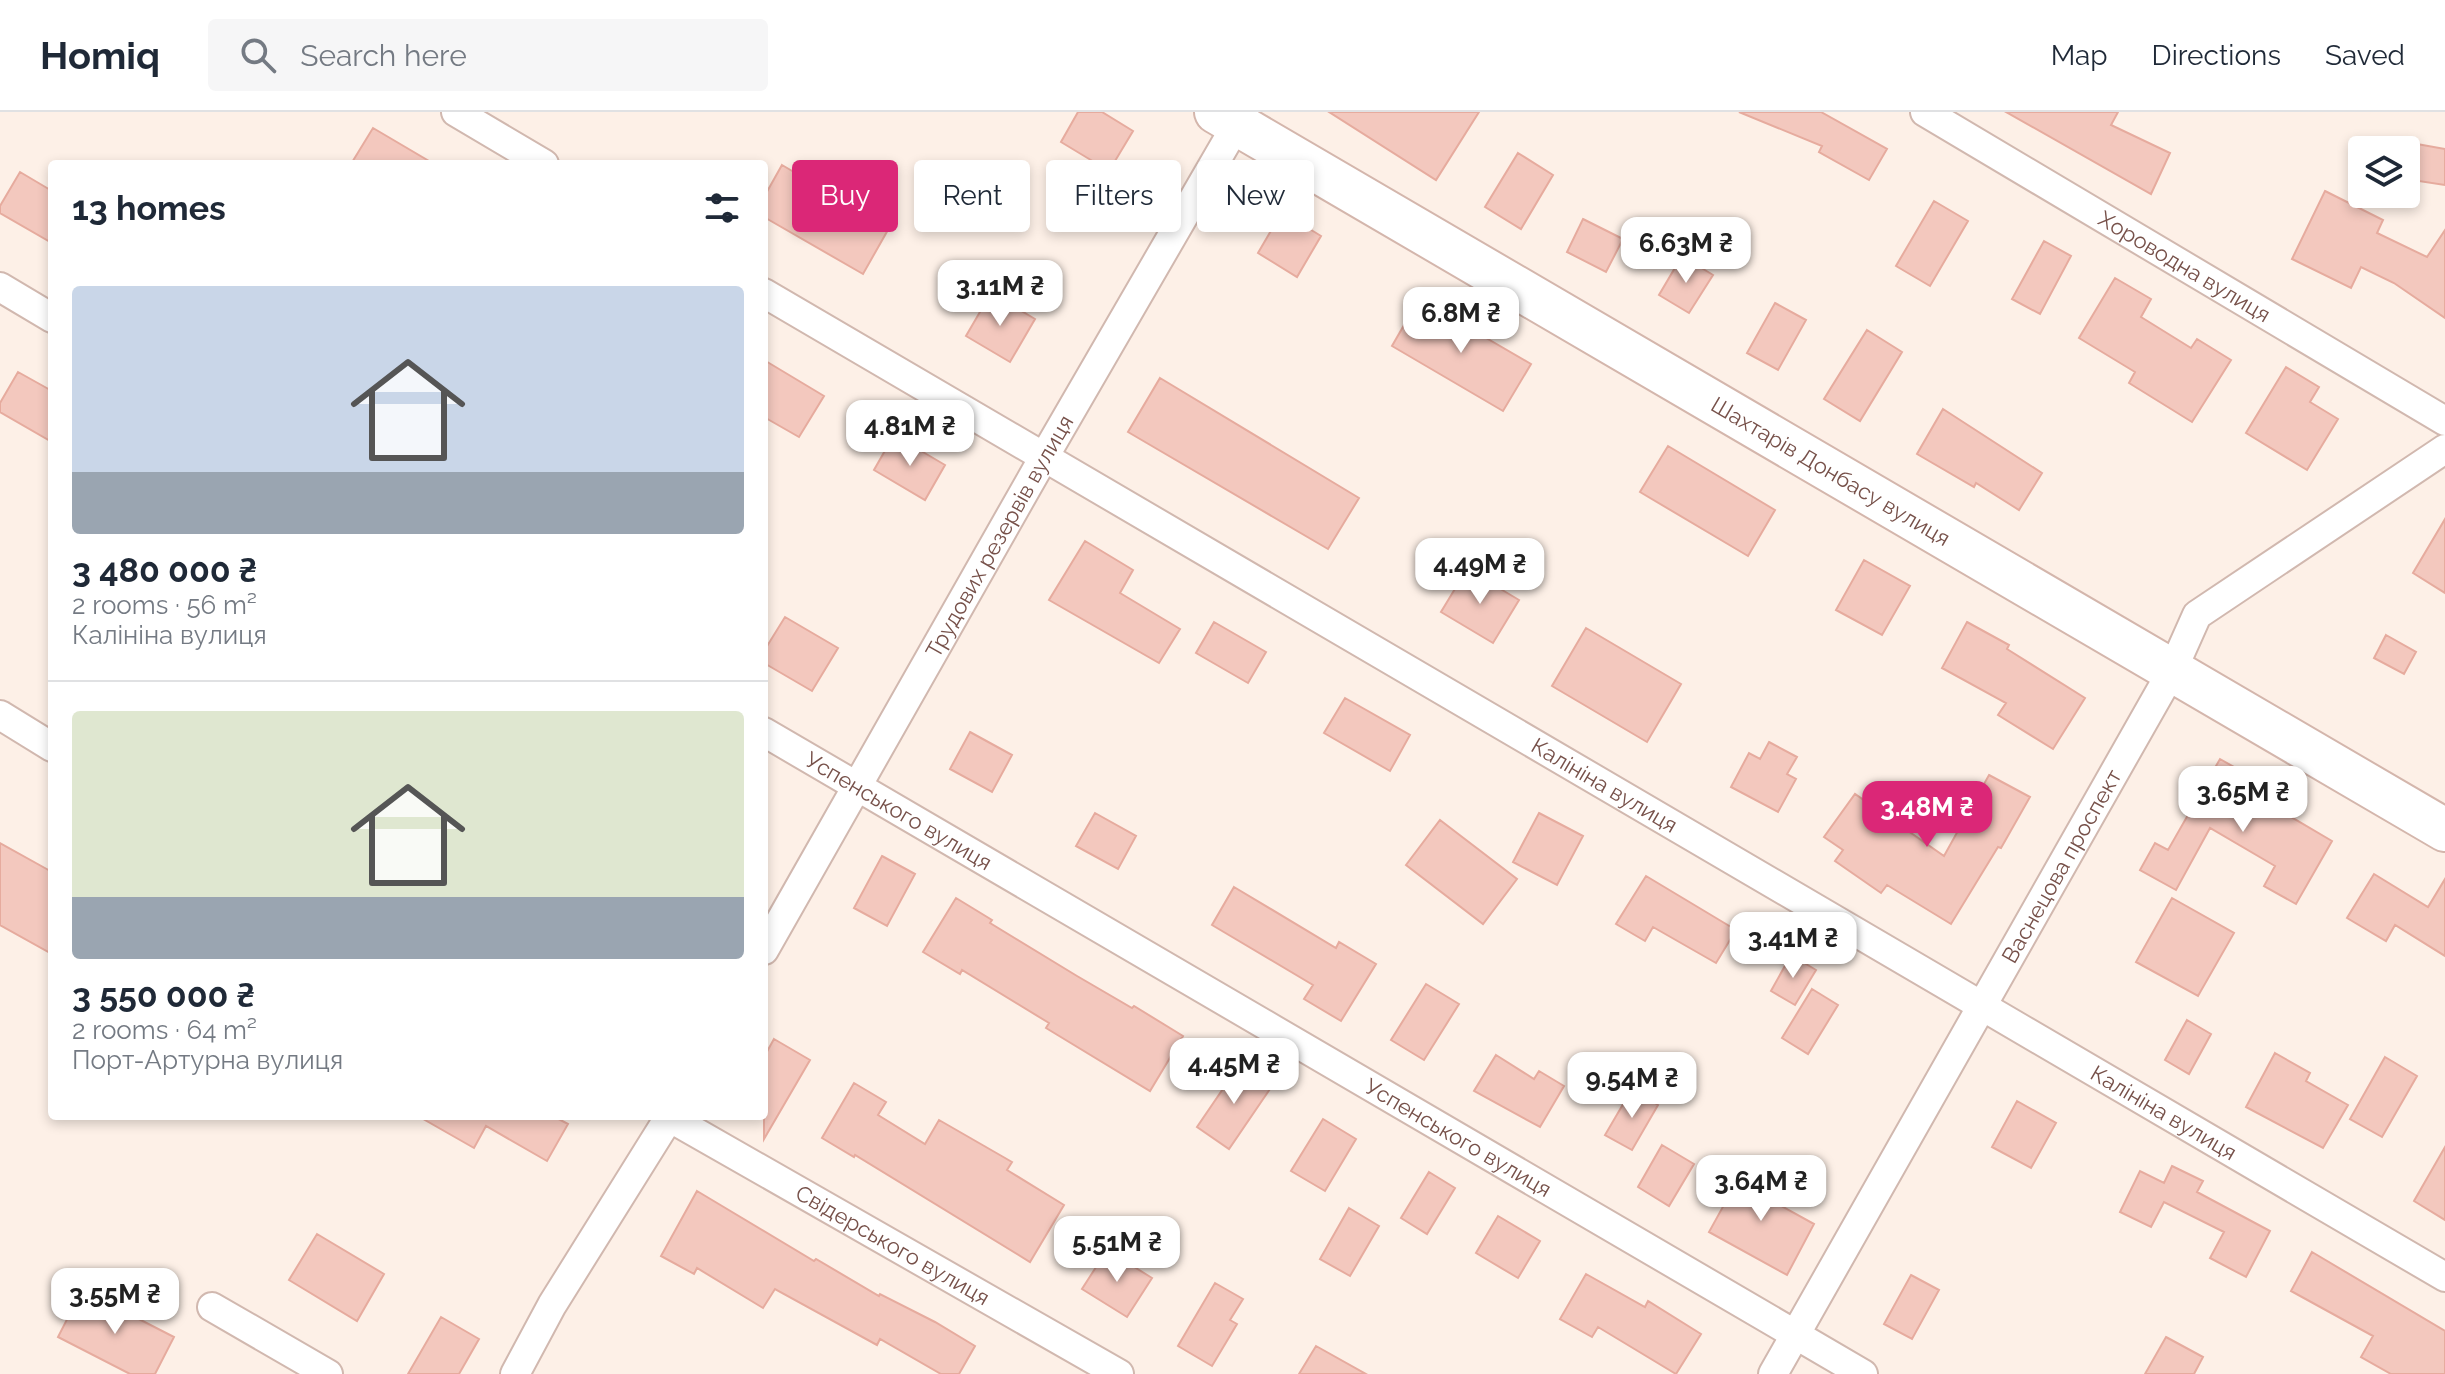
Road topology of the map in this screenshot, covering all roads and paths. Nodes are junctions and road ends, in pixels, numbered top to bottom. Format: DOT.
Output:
graph roads {
  1 [pos="456,112"];
  2 [pos="1925,112"];
  3 [pos="1232,116"];
  4 [pos="537,160"];
  5 [pos="0,287"];
  6 [pos="768,295"];
  7 [pos="48,316"];
  8 [pos="2445,421"];
  9 [pos="2445,449"];
  10 [pos="1044,457"];
  11 [pos="2172,671"];
  12 [pos="0,715"];
  13 [pos="768,734"];
  14 [pos="48,745"];
  15 [pos="857,787"];
  16 [pos="2445,830"];
  17 [pos="768,943"];
  18 [pos="1981,1007"];
  19 [pos="667,1120"];
  20 [pos="674,1120"];
  21 [pos="2445,1277"];
  22 [pos="212,1307"];
  23 [pos="1796,1335"];
  24 [pos="328,1374"];
  25 [pos="515,1374"];
  26 [pos="1119,1374"];
  27 [pos="1773,1374"];
  28 [pos="1863,1374"];
  1 -- 4 [label="street"];
  2 -- 8 [label="street, Хороводна вулиця"];
  3 -- 10 [label="street, Трудових резервів вулиця"];
  3 -- 11 [label="street, Шахтарів Донбасу вулиця"];
  5 -- 7 [label="street"];
  6 -- 10 [label="street, Калініна вулиця"];
  9 -- 11 [label="street, Васнецова проспект"];
  10 -- 15 [label="street, Трудових резервів вулиця"];
  10 -- 18 [label="street, Калініна вулиця"];
  11 -- 16 [label="street, Шахтарів Донбасу вулиця"];
  11 -- 18 [label="street, Васнецова проспект"];
  12 -- 14 [label="street"];
  13 -- 15 [label="street, Успенського вулиця"];
  15 -- 17 [label="street, Трудових резервів вулиця"];
  15 -- 23 [label="street, Успенського вулиця"];
  18 -- 21 [label="street, Калініна вулиця"];
  18 -- 23 [label="street, Васнецова проспект"];
  19 -- 25 [label="street"];
  20 -- 26 [label="street, Свідерського вулиця"];
  22 -- 24 [label="street"];
  23 -- 27 [label="street, Васнецова проспект"];
  23 -- 28 [label="street, Успенського вулиця"];
}
